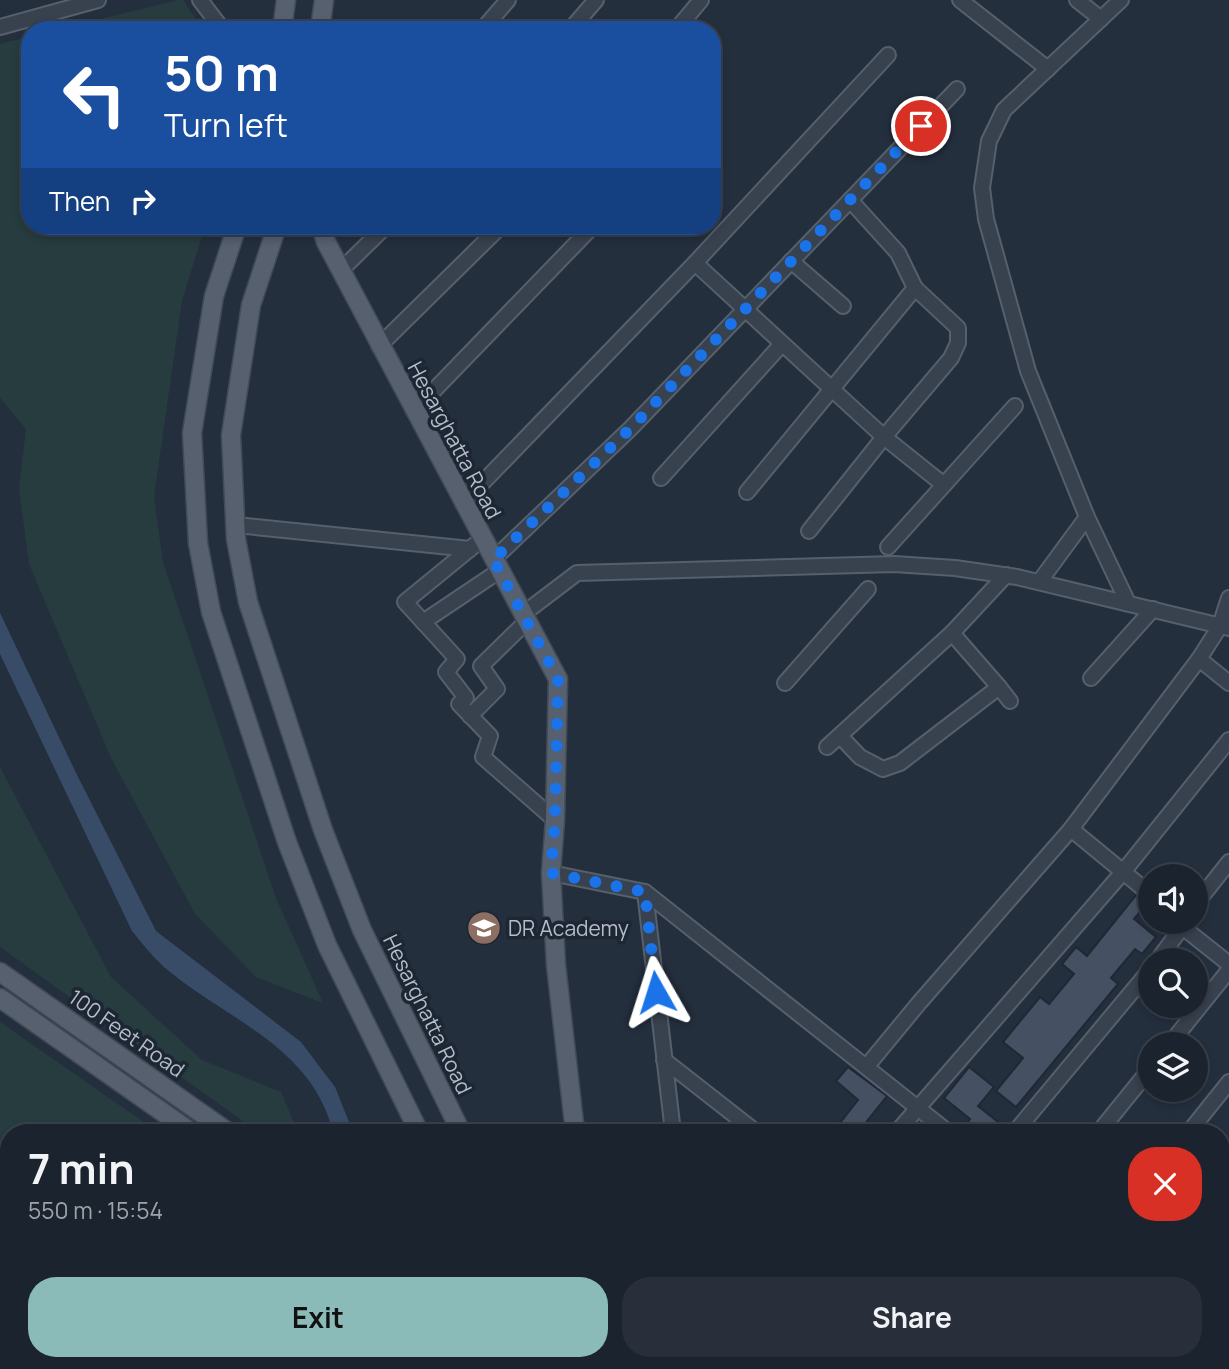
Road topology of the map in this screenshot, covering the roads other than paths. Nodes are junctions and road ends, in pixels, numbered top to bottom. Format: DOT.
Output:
graph roads {
  1 [pos="98,0"];
  2 [pos="200,0"];
  3 [pos="286,0"];
  4 [pos="324,0"];
  5 [pos="508,0"];
  6 [pos="596,0"];
  7 [pos="701,0"];
  8 [pos="960,0"];
  9 [pos="1077,0"];
  10 [pos="1121,0"];
  11 [pos="1101,19"];
  12 [pos="21,21"];
  13 [pos="22,21"];
  14 [pos="216,21"];
  15 [pos="283,21"];
  16 [pos="321,21"];
  17 [pos="490,21"];
  18 [pos="578,21"];
  19 [pos="684,21"];
  20 [pos="0,27"];
  21 [pos="888,55"];
  22 [pos="1048,69"];
  23 [pos="957,89"];
  24 [pos="850,200"];
  25 [pos="234,235"];
  26 [pos="274,235"];
  27 [pos="325,235"];
  28 [pos="377,235"];
  29 [pos="492,235"];
  30 [pos="584,235"];
  31 [pos="721,235"];
  32 [pos="721,235"];
  33 [pos="791,261"];
  34 [pos="695,263"];
  35 [pos="341,270"];
  36 [pos="915,288"];
  37 [pos="843,306"];
  38 [pos="745,307"];
  39 [pos="781,345"];
  40 [pos="380,346"];
  41 [pos="830,390"];
  42 [pos="1015,405"];
  43 [pos="414,411"];
  44 [pos="884,438"];
  45 [pos="661,478"];
  46 [pos="944,485"];
  47 [pos="747,492"];
  48 [pos="463,503"];
  49 [pos="1087,517"];
  50 [pos="236,525"];
  51 [pos="809,531"];
  52 [pos="476,544"];
  53 [pos="888,547"];
  54 [pos="495,564"];
  55 [pos="1006,575"];
  56 [pos="1040,581"];
  57 [pos="867,589"];
  58 [pos="1229,598"];
  59 [pos="1128,603"];
  60 [pos="1153,609"];
  61 [pos="525,618"];
  62 [pos="424,622"];
  63 [pos="1225,627"];
  64 [pos="952,633"];
  65 [pos="1199,659"];
  66 [pos="1091,678"];
  67 [pos="785,683"];
  68 [pos="1229,683"];
  69 [pos="999,687"];
  70 [pos="1010,701"];
  71 [pos="470,716"];
  72 [pos="840,736"];
  73 [pos="1229,740"];
  74 [pos="827,747"];
  75 [pos="555,820"];
  76 [pos="1071,829"];
  77 [pos="1229,862"];
  78 [pos="1123,872"];
  79 [pos="551,873"];
  80 [pos="1138,884"];
  81 [pos="1208,889"];
  82 [pos="645,892"];
  83 [pos="1193,934"];
  84 [pos="1229,964"];
  85 [pos="1229,970"];
  86 [pos="0,972"];
  87 [pos="1138,984"];
  88 [pos="0,998"];
  89 [pos="1179,1032"];
  90 [pos="664,1059"];
  91 [pos="867,1066"];
  92 [pos="1229,1082"];
  93 [pos="1138,1084"];
  94 [pos="918,1107"];
  95 [pos="180,1124"];
  96 [pos="217,1124"];
  97 [pos="415,1124"];
  98 [pos="457,1124"];
  99 [pos="574,1124"];
  100 [pos="672,1124"];
  101 [pos="746,1124"];
  102 [pos="904,1124"];
  103 [pos="938,1124"];
  104 [pos="1021,1124"];
  105 [pos="1105,1124"];
  106 [pos="1195,1124"];
  1 -- 13 [label="street"];
  2 -- 14 [label="street"];
  3 -- 15 [label="main road"];
  4 -- 16 [label="main road"];
  5 -- 17 [label="street"];
  6 -- 18 [label="street"];
  7 -- 19 [label="street"];
  8 -- 22 [label="street"];
  9 -- 11 [label="street"];
  10 -- 11 [label="street"];
  11 -- 22 [label="street"];
  12 -- 20 [label="street"];
  21 -- 32 [label="street"];
  22 -- 49 [label="street"];
  23 -- 24 [label="street"];
  24 -- 33 [label="street"];
  24 -- 36 [label="street"];
  25 -- 97 [label="main road"];
  26 -- 50 [label="main road, Hesarghatta Road"];
  27 -- 35 [label="main road, Hesarghatta Road"];
  28 -- 35 [label="street"];
  29 -- 40 [label="street"];
  30 -- 43 [label="street"];
  31 -- 34 [label="street"];
  33 -- 37 [label="street"];
  33 -- 38 [label="street"];
  34 -- 38 [label="street"];
  34 -- 48 [label="street"];
  35 -- 40 [label="main road, Hesarghatta Road"];
  36 -- 41 [label="street"];
  36 -- 44 [label="street"];
  38 -- 39 [label="street"];
  38 -- 54 [label="street"];
  39 -- 41 [label="street"];
  39 -- 45 [label="street"];
  40 -- 43 [label="main road, Hesarghatta Road"];
  41 -- 44 [label="street"];
  41 -- 47 [label="street"];
  42 -- 46 [label="street"];
  43 -- 48 [label="main road, Hesarghatta Road"];
  44 -- 46 [label="street"];
  44 -- 51 [label="street"];
  46 -- 53 [label="street"];
  48 -- 52 [label="main road, Hesarghatta Road"];
  49 -- 56 [label="street"];
  49 -- 59 [label="street"];
  50 -- 52 [label="street"];
  50 -- 98 [label="main road, Hesarghatta Road"];
  52 -- 54 [label="main road, Hesarghatta Road"];
  52 -- 62 [label="street"];
  54 -- 61 [label="main road, Hesarghatta Road"];
  54 -- 62 [label="street"];
  55 -- 56 [label="street"];
  55 -- 61 [label="street"];
  55 -- 64 [label="street"];
  56 -- 59 [label="street"];
  57 -- 67 [label="street"];
  58 -- 63 [label="street"];
  59 -- 60 [label="street"];
  60 -- 63 [label="street"];
  60 -- 66 [label="street"];
  61 -- 71 [label="street"];
  61 -- 75 [label="main road, Hesarghatta Road"];
  62 -- 71 [label="street"];
  63 -- 65 [label="street"];
  64 -- 69 [label="street"];
  64 -- 72 [label="street"];
  65 -- 68 [label="street"];
  65 -- 76 [label="street"];
  69 -- 70 [label="street"];
  69 -- 72 [label="street"];
  71 -- 75 [label="street"];
  72 -- 74 [label="street"];
  73 -- 78 [label="street"];
  75 -- 79 [label="main road, Hesarghatta Road"];
  76 -- 78 [label="street"];
  76 -- 91 [label="street"];
  77 -- 81 [label="street"];
  78 -- 80 [label="street"];
  78 -- 94 [label="street"];
  79 -- 82 [label="street"];
  79 -- 99 [label="main road, Hesarghatta Road"];
  82 -- 90 [label="street"];
  82 -- 91 [label="street"];
  83 -- 84 [label="street"];
  85 -- 89 [label="street"];
  86 -- 96 [label="main road, 100 Feet Road"];
  87 -- 104 [label="street"];
  88 -- 95 [label="main road"];
  90 -- 100 [label="street"];
  90 -- 101 [label="street"];
  91 -- 94 [label="street"];
  92 -- 106 [label="street"];
  93 -- 105 [label="street"];
  94 -- 102 [label="street"];
  94 -- 103 [label="street"];
}
